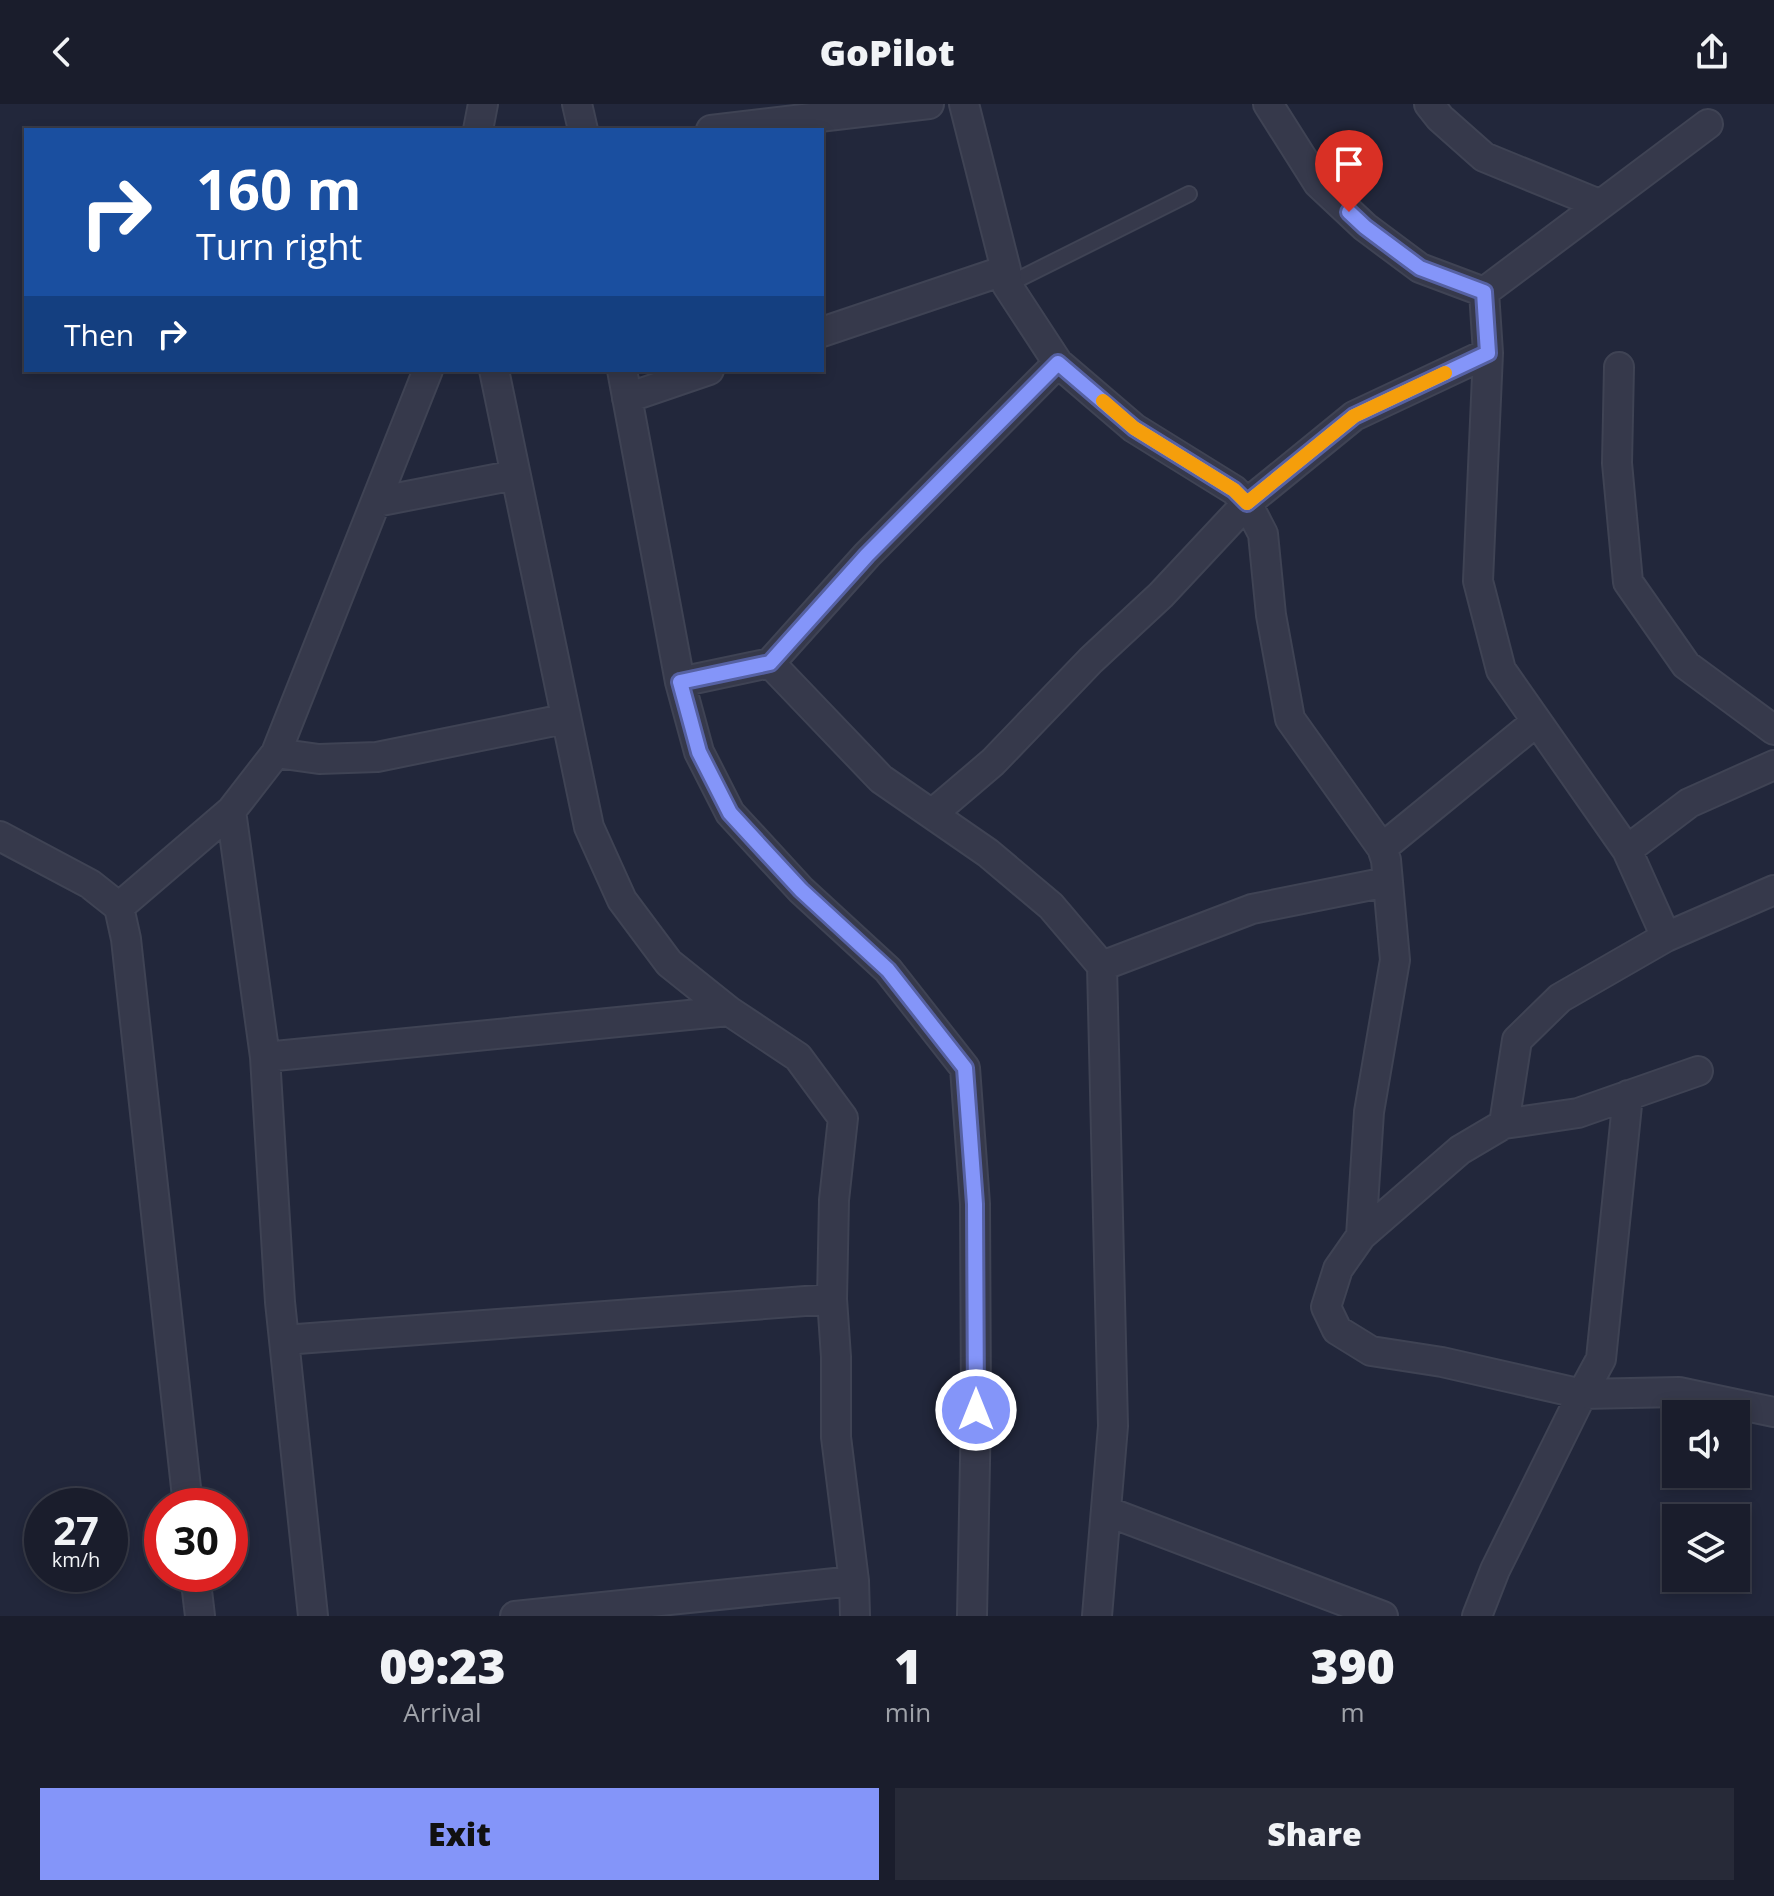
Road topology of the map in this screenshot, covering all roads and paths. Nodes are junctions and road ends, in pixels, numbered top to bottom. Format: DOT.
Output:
graph roads {
  1 [pos="483,104"];
  2 [pos="577,104"];
  3 [pos="929,104"];
  4 [pos="964,104"];
  5 [pos="1268,104"];
  6 [pos="1429,104"];
  7 [pos="1708,124"];
  8 [pos="478,128"];
  9 [pos="583,128"];
  10 [pos="728,128"];
  11 [pos="1189,194"];
  12 [pos="1599,204"];
  13 [pos="1006,278"];
  14 [pos="1484,292"];
  15 [pos="824,331"];
  16 [pos="1488,353"];
  17 [pos="1058,363"];
  18 [pos="1619,367"];
  19 [pos="427,372"];
  20 [pos="494,372"];
  21 [pos="697,372"];
  22 [pos="624,384"];
  23 [pos="515,475"];
  24 [pos="376,502"];
  25 [pos="1247,503"];
  26 [pos="770,663"];
  27 [pos="680,682"];
  28 [pos="564,719"];
  29 [pos="1536,722"];
  30 [pos="1774,730"];
  31 [pos="276,753"];
  32 [pos="1774,765"];
  33 [pos="231,811"];
  34 [pos="932,814"];
  35 [pos="0,836"];
  36 [pos="1382,848"];
  37 [pos="1627,850"];
  38 [pos="1387,882"];
  39 [pos="1774,890"];
  40 [pos="119,907"];
  41 [pos="1666,937"];
  42 [pos="1102,966"];
  43 [pos="729,1011"];
  44 [pos="265,1057"];
  45 [pos="1698,1071"];
  46 [pos="1628,1095"];
  47 [pos="1504,1124"];
  48 [pos="1361,1236"];
  49 [pos="832,1299"];
  50 [pos="284,1340"];
  51 [pos="1582,1394"];
  52 [pos="1774,1412"];
  53 [pos="186,1488"];
  54 [pos="1106,1511"];
  55 [pos="854,1581"];
  56 [pos="197,1592"];
  57 [pos="1484,1614"];
  58 [pos="200,1616"];
  59 [pos="313,1616"];
  60 [pos="515,1616"];
  61 [pos="855,1616"];
  62 [pos="972,1616"];
  63 [pos="1097,1616"];
  64 [pos="1383,1616"];
  1 -- 8 [label="street"];
  2 -- 9 [label="street"];
  3 -- 10 [label="street"];
  4 -- 13 [label="street"];
  5 -- 14 [label="street"];
  6 -- 12 [label="street"];
  7 -- 12 [label="street"];
  11 -- 13 [label="lane"];
  12 -- 14 [label="street"];
  13 -- 15 [label="street"];
  13 -- 17 [label="street"];
  14 -- 16 [label="street"];
  16 -- 25 [label="street"];
  16 -- 29 [label="street"];
  17 -- 25 [label="street"];
  17 -- 26 [label="street"];
  18 -- 30 [label="street"];
  19 -- 24 [label="street"];
  20 -- 23 [label="street"];
  21 -- 22 [label="street"];
  22 -- 27 [label="street"];
  23 -- 24 [label="street"];
  23 -- 28 [label="street"];
  24 -- 31 [label="street"];
  25 -- 34 [label="street"];
  25 -- 36 [label="street"];
  26 -- 27 [label="street"];
  26 -- 34 [label="street"];
  27 -- 62 [label="street"];
  28 -- 31 [label="street"];
  28 -- 43 [label="street"];
  29 -- 36 [label="street"];
  29 -- 37 [label="street"];
  31 -- 33 [label="street"];
  32 -- 37 [label="street"];
  33 -- 40 [label="street"];
  33 -- 44 [label="street"];
  34 -- 42 [label="street"];
  35 -- 40 [label="street"];
  36 -- 38 [label="street"];
  37 -- 41 [label="street"];
  38 -- 42 [label="street"];
  38 -- 48 [label="street"];
  39 -- 41 [label="street"];
  40 -- 53 [label="street"];
  41 -- 47 [label="street"];
  42 -- 54 [label="street"];
  43 -- 44 [label="street"];
  43 -- 49 [label="street"];
  44 -- 50 [label="street"];
  45 -- 46 [label="street"];
  46 -- 47 [label="street"];
  46 -- 51 [label="street"];
  47 -- 48 [label="street"];
  48 -- 51 [label="street"];
  49 -- 50 [label="street"];
  49 -- 55 [label="street"];
  50 -- 59 [label="street"];
  51 -- 52 [label="street"];
  51 -- 57 [label="street"];
  54 -- 63 [label="street"];
  54 -- 64 [label="street"];
  55 -- 60 [label="street"];
  55 -- 61 [label="street"];
  56 -- 58 [label="street"];
}
